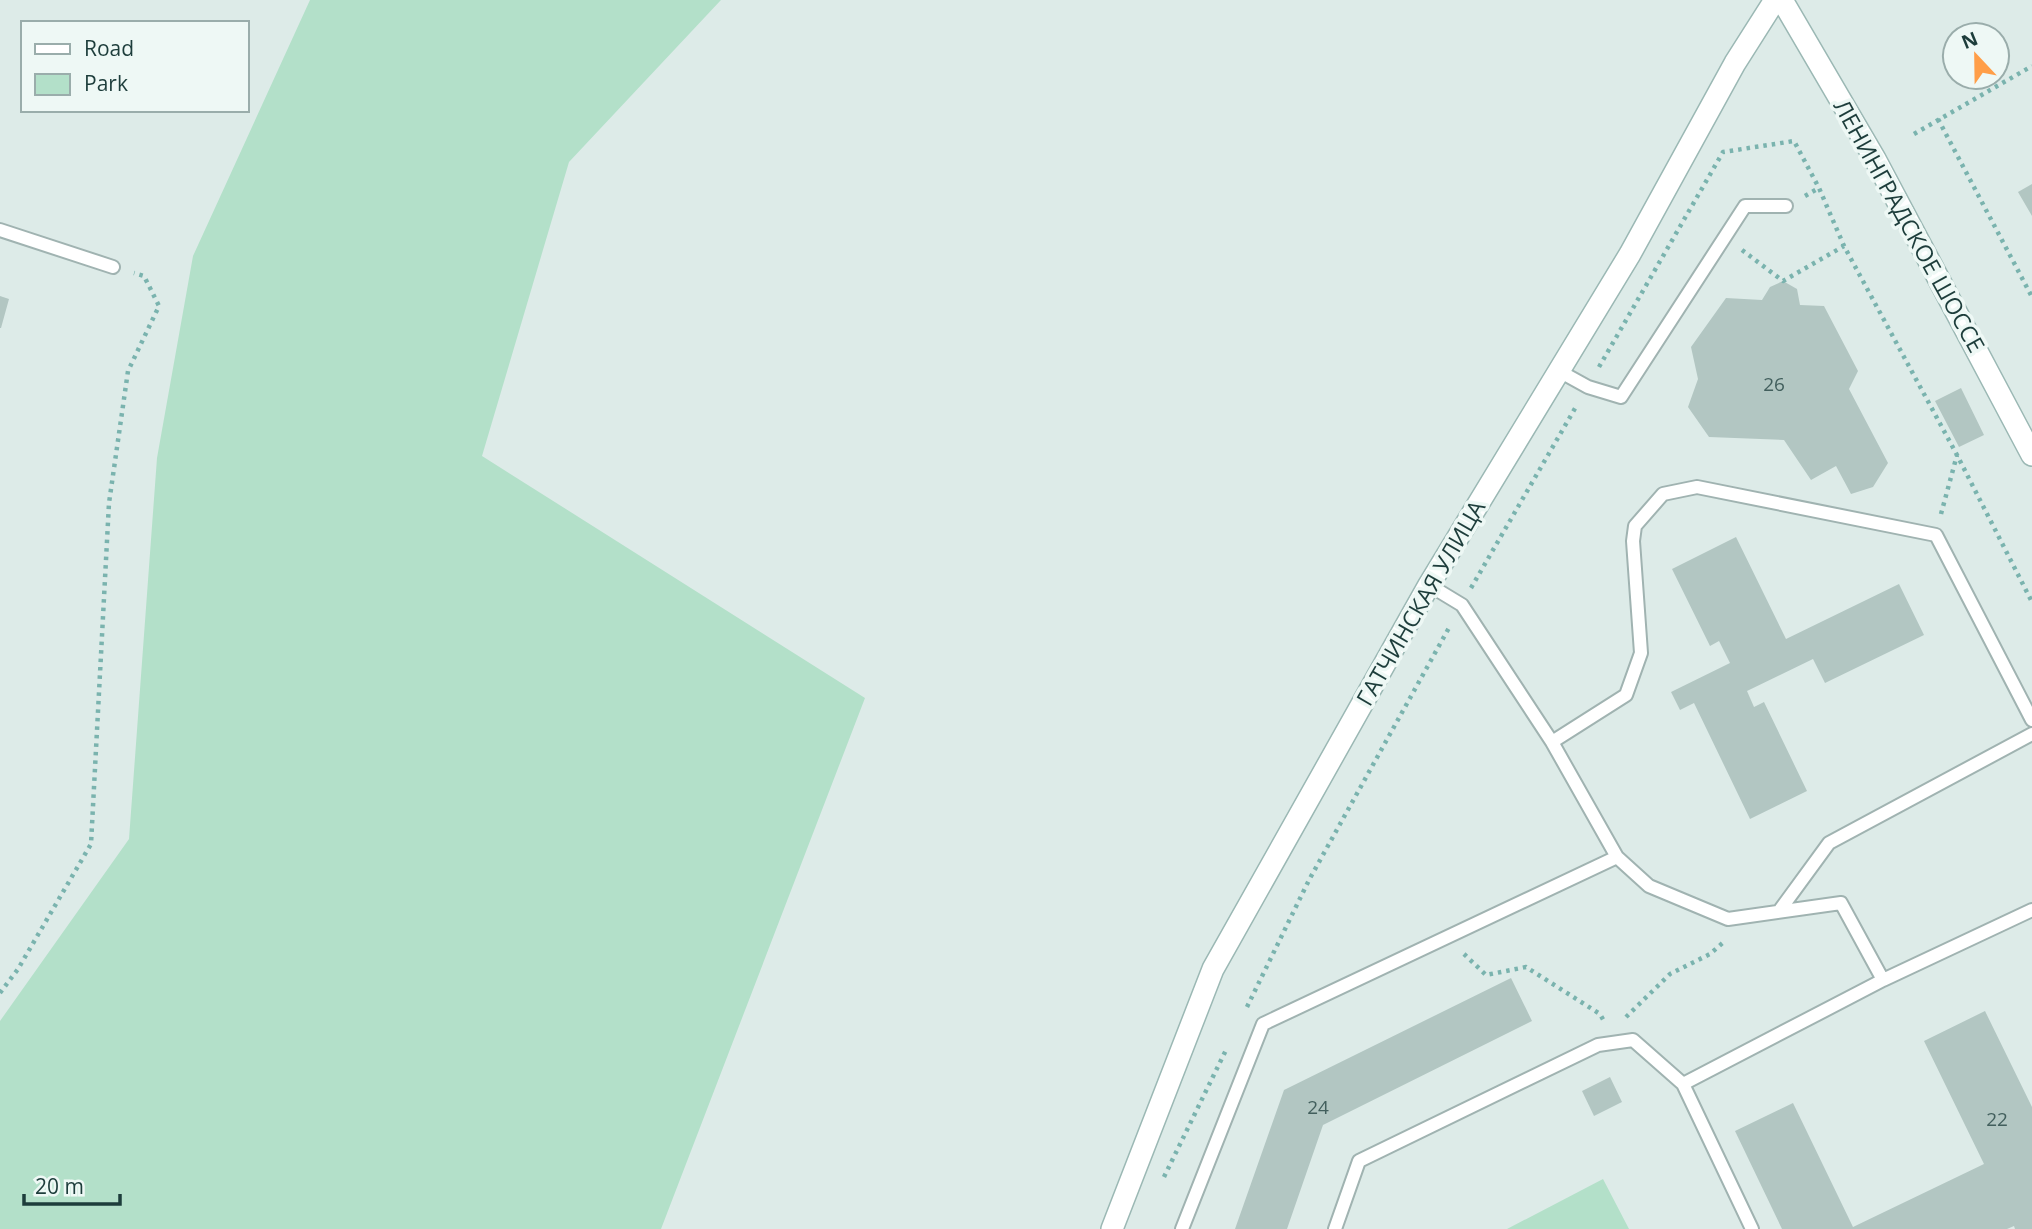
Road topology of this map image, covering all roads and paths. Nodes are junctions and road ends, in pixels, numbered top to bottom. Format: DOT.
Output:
graph roads {
  1 [pos="1775,0"];
  2 [pos="1782,0"];
  3 [pos="2032,66"];
  4 [pos="1938,119"];
  5 [pos="1914,134"];
  6 [pos="1819,188"];
  7 [pos="1786,206"];
  8 [pos="0,230"];
  9 [pos="1724,237"];
  10 [pos="1844,246"];
  11 [pos="113,267"];
  12 [pos="2032,297"];
  13 [pos="1559,370"];
  14 [pos="1957,455"];
  15 [pos="2032,455"];
  16 [pos="1936,535"];
  17 [pos="1429,585"];
  18 [pos="2032,602"];
  19 [pos="2032,720"];
  20 [pos="2032,734"];
  21 [pos="1552,742"];
  22 [pos="1617,857"];
  23 [pos="1780,910"];
  24 [pos="2032,910"];
  25 [pos="1755,915"];
  26 [pos="1445,937"];
  27 [pos="1883,980"];
  28 [pos="0,993"];
  29 [pos="1610,1034"];
  30 [pos="1598,1045"];
  31 [pos="1683,1084"];
  32 [pos="1112,1229"];
  33 [pos="1182,1229"];
  34 [pos="1335,1229"];
  35 [pos="1752,1229"];
  1 -- 13 [label="street, ГАТЧИНСКАЯ УЛИЦА"];
  2 -- 15 [label="street, ЛЕНИНГРАДСКОЕ ШОССЕ"];
  3 -- 4 [label="path"];
  4 -- 5 [label="path"];
  4 -- 12 [label="path"];
  6 -- 10 [label="path"];
  7 -- 9 [label="lane"];
  8 -- 11 [label="lane"];
  9 -- 10 [label="path"];
  9 -- 13 [label="lane"];
  10 -- 14 [label="path"];
  11 -- 28 [label="path"];
  13 -- 17 [label="street, ГАТЧИНСКАЯ УЛИЦА"];
  14 -- 16 [label="path"];
  14 -- 18 [label="path"];
  16 -- 19 [label="lane"];
  16 -- 21 [label="lane"];
  17 -- 21 [label="lane"];
  17 -- 32 [label="street, ГАТЧИНСКАЯ УЛИЦА"];
  20 -- 23 [label="lane"];
  21 -- 22 [label="lane"];
  22 -- 25 [label="lane"];
  22 -- 26 [label="lane"];
  23 -- 25 [label="lane"];
  23 -- 27 [label="lane"];
  24 -- 27 [label="lane"];
  25 -- 29 [label="path"];
  26 -- 29 [label="path"];
  26 -- 33 [label="lane"];
  27 -- 31 [label="lane"];
  29 -- 30 [label="path"];
  30 -- 31 [label="lane"];
  30 -- 34 [label="lane"];
  31 -- 35 [label="lane"];
}
